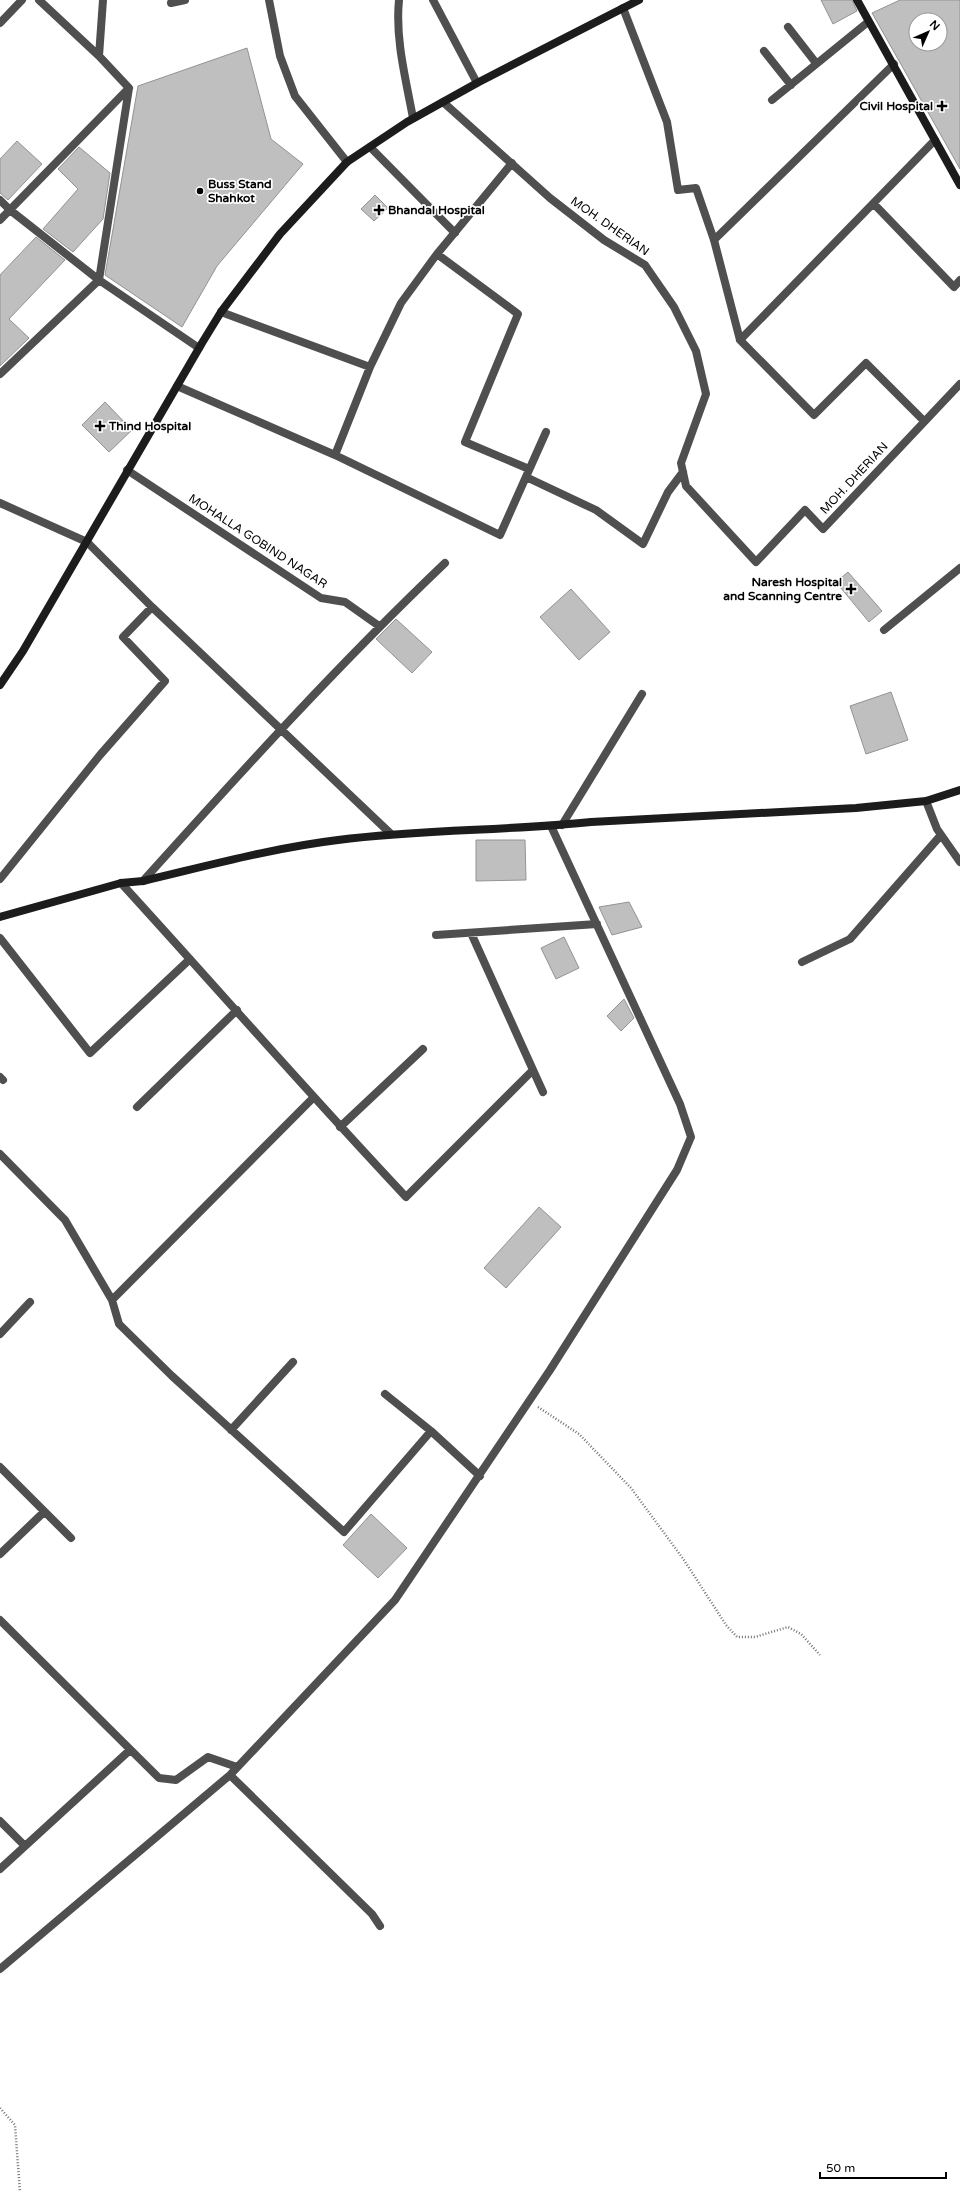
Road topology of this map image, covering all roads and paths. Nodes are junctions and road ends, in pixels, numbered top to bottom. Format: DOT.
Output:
graph roads {
  1 [pos="22,0"];
  2 [pos="40,0"];
  3 [pos="103,0"];
  4 [pos="185,0"];
  5 [pos="269,0"];
  6 [pos="399,0"];
  7 [pos="433,0"];
  8 [pos="639,0"];
  9 [pos="857,0"];
  10 [pos="171,3"];
  11 [pos="623,8"];
  12 [pos="0,22"];
  13 [pos="868,22"];
  14 [pos="788,27"];
  15 [pos="764,50"];
  16 [pos="99,56"];
  17 [pos="816,63"];
  18 [pos="894,64"];
  19 [pos="477,83"];
  20 [pos="791,85"];
  21 [pos="129,88"];
  22 [pos="772,100"];
  23 [pos="443,102"];
  24 [pos="413,118"];
  25 [pos="935,140"];
  26 [pos="370,147"];
  27 [pos="347,162"];
  28 [pos="512,163"];
  29 [pos="960,185"];
  30 [pos="0,200"];
  31 [pos="874,204"];
  32 [pos="10,210"];
  33 [pos="0,220"];
  34 [pos="455,233"];
  35 [pos="714,240"];
  36 [pos="437,254"];
  37 [pos="100,280"];
  38 [pos="960,280"];
  39 [pos="221,312"];
  40 [pos="740,340"];
  41 [pos="199,348"];
  42 [pos="370,367"];
  43 [pos="0,374"];
  44 [pos="960,384"];
  45 [pos="177,386"];
  46 [pos="924,421"];
  47 [pos="546,432"];
  48 [pos="335,455"];
  49 [pos="528,469"];
  50 [pos="127,470"];
  51 [pos="683,472"];
  52 [pos="526,477"];
  53 [pos="0,504"];
  54 [pos="87,542"];
  55 [pos="445,563"];
  56 [pos="960,568"];
  57 [pos="152,607"];
  58 [pos="379,626"];
  59 [pos="884,630"];
  60 [pos="0,685"];
  61 [pos="642,694"];
  62 [pos="279,729"];
  63 [pos="960,790"];
  64 [pos="926,801"];
  65 [pos="562,825"];
  66 [pos="551,826"];
  67 [pos="391,834"];
  68 [pos="941,835"];
  69 [pos="960,862"];
  70 [pos="0,879"];
  71 [pos="143,881"];
  72 [pos="121,883"];
  73 [pos="0,917"];
  74 [pos="597,924"];
  75 [pos="471,933"];
  76 [pos="436,935"];
  77 [pos="0,938"];
  78 [pos="190,959"];
  79 [pos="802,962"];
  80 [pos="237,1010"];
  81 [pos="423,1049"];
  82 [pos="532,1070"];
  83 [pos="543,1092"];
  84 [pos="313,1098"];
  85 [pos="137,1106"];
  86 [pos="340,1127"];
  87 [pos="0,1154"];
  88 [pos="112,1300"];
  89 [pos="30,1302"];
  90 [pos="0,1334"];
  91 [pos="293,1362"];
  92 [pos="386,1394"];
  93 [pos="529,1401"];
  94 [pos="231,1430"];
  95 [pos="431,1431"];
  96 [pos="0,1467"];
  97 [pos="480,1476"];
  98 [pos="44,1512"];
  99 [pos="71,1538"];
  100 [pos="0,1554"];
  101 [pos="0,1620"];
  102 [pos="820,1655"];
  103 [pos="130,1750"];
  104 [pos="237,1766"];
  105 [pos="230,1775"];
  106 [pos="0,1821"];
  107 [pos="25,1846"];
  108 [pos="0,1869"];
  109 [pos="380,1926"];
  110 [pos="0,1969"];
  111 [pos="0,2108"];
  112 [pos="20,2192"];
  1 -- 12 [label="street"];
  2 -- 16 [label="street"];
  3 -- 16 [label="street"];
  4 -- 10 [label="street"];
  5 -- 27 [label="street"];
  6 -- 24 [label="street"];
  7 -- 19 [label="street"];
  8 -- 11 [label="street"];
  9 -- 13 [label="street"];
  11 -- 19 [label="street"];
  11 -- 35 [label="street"];
  13 -- 17 [label="street"];
  13 -- 18 [label="street"];
  14 -- 17 [label="street"];
  15 -- 20 [label="street"];
  16 -- 21 [label="street"];
  17 -- 20 [label="street"];
  18 -- 25 [label="street"];
  18 -- 35 [label="street"];
  19 -- 23 [label="street"];
  20 -- 22 [label="street"];
  21 -- 32 [label="street"];
  21 -- 37 [label="street"];
  23 -- 24 [label="street"];
  23 -- 28 [label="street, MOH. DHERIAN"];
  24 -- 26 [label="street"];
  25 -- 29 [label="street"];
  25 -- 31 [label="street"];
  26 -- 27 [label="street"];
  26 -- 34 [label="street"];
  27 -- 39 [label="street"];
  28 -- 34 [label="street"];
  28 -- 51 [label="street, MOH. DHERIAN"];
  30 -- 32 [label="street"];
  31 -- 38 [label="street"];
  31 -- 40 [label="street"];
  32 -- 33 [label="street"];
  32 -- 37 [label="street"];
  34 -- 36 [label="street"];
  35 -- 40 [label="street"];
  36 -- 42 [label="street"];
  36 -- 49 [label="street"];
  37 -- 41 [label="street"];
  37 -- 43 [label="street"];
  39 -- 41 [label="street"];
  39 -- 42 [label="street"];
  40 -- 46 [label="street"];
  41 -- 45 [label="street"];
  42 -- 48 [label="street"];
  44 -- 46 [label="street, MOH. DHERIAN"];
  45 -- 48 [label="street"];
  45 -- 50 [label="street"];
  46 -- 51 [label="street, MOH. DHERIAN"];
  47 -- 49 [label="street"];
  48 -- 52 [label="street"];
  49 -- 52 [label="street"];
  50 -- 54 [label="street"];
  50 -- 58 [label="street, MOHALLA GOBIND NAGAR"];
  51 -- 52 [label="street"];
  53 -- 54 [label="street"];
  54 -- 57 [label="street"];
  54 -- 60 [label="street"];
  55 -- 58 [label="street"];
  56 -- 59 [label="street"];
  57 -- 62 [label="street"];
  57 -- 70 [label="street"];
  58 -- 62 [label="street"];
  61 -- 65 [label="street"];
  62 -- 67 [label="street"];
  62 -- 71 [label="street"];
  63 -- 64 [label="street"];
  64 -- 65 [label="street"];
  64 -- 68 [label="street"];
  65 -- 66 [label="street"];
  66 -- 67 [label="street"];
  66 -- 74 [label="street"];
  67 -- 71 [label="street"];
  68 -- 69 [label="street"];
  68 -- 79 [label="street"];
  71 -- 72 [label="street"];
  72 -- 73 [label="street"];
  72 -- 78 [label="street"];
  74 -- 75 [label="street"];
  74 -- 93 [label="street"];
  75 -- 76 [label="street"];
  75 -- 82 [label="street"];
  77 -- 78 [label="street"];
  78 -- 80 [label="street"];
  80 -- 84 [label="street"];
  80 -- 85 [label="street"];
  81 -- 86 [label="street"];
  82 -- 83 [label="street"];
  82 -- 86 [label="street"];
  84 -- 86 [label="street"];
  84 -- 88 [label="street"];
  87 -- 88 [label="street"];
  88 -- 94 [label="street"];
  89 -- 90 [label="street"];
  91 -- 94 [label="street"];
  92 -- 95 [label="street"];
  93 -- 97 [label="street"];
  93 -- 102 [label="path"];
  94 -- 95 [label="street"];
  95 -- 97 [label="street"];
  96 -- 98 [label="street"];
  97 -- 104 [label="street"];
  98 -- 99 [label="street"];
  98 -- 100 [label="street"];
  101 -- 103 [label="street"];
  103 -- 104 [label="street"];
  103 -- 107 [label="street"];
  104 -- 105 [label="street"];
  105 -- 109 [label="street"];
  105 -- 110 [label="street"];
  106 -- 107 [label="street"];
  107 -- 108 [label="street"];
  111 -- 112 [label="path"];
}
